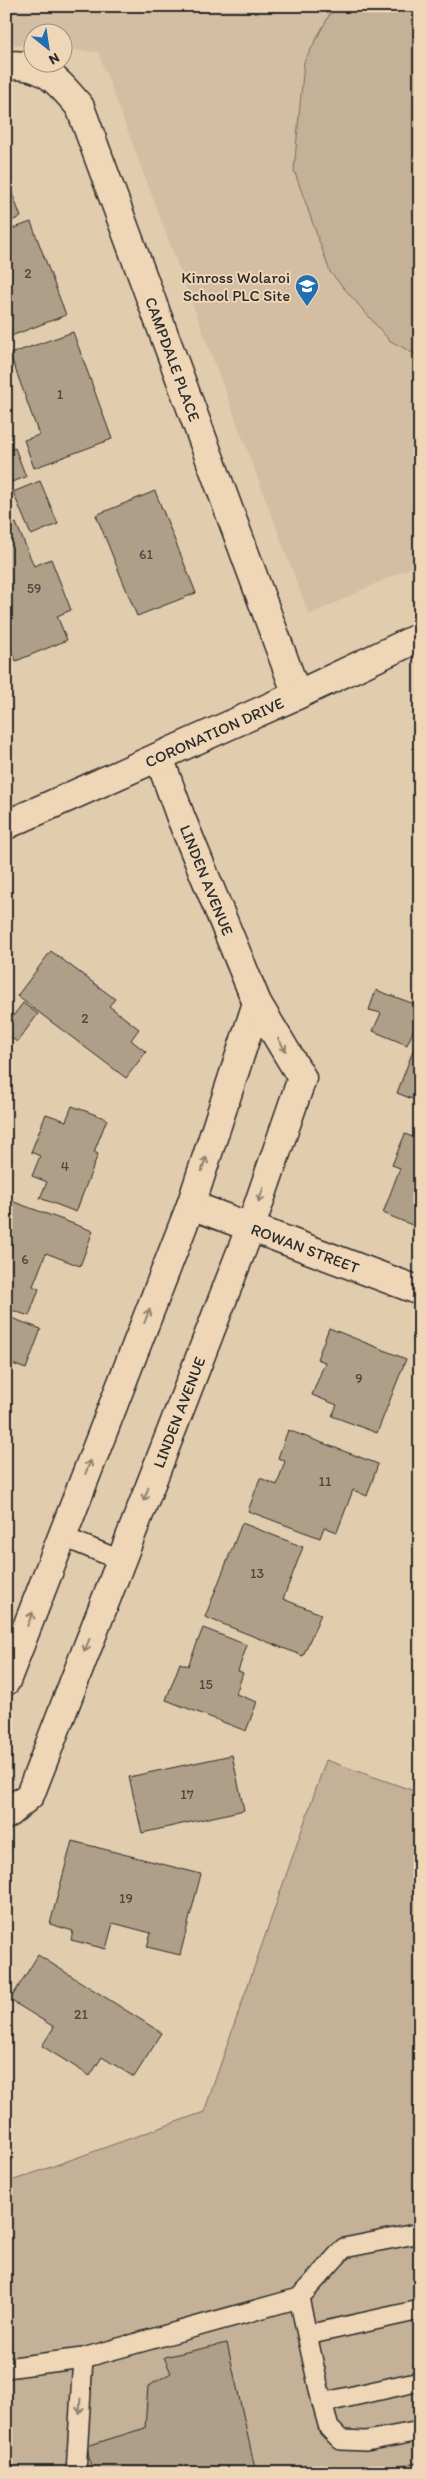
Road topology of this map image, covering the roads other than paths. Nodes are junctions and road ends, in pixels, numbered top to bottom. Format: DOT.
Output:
graph roads {
  1 [pos="6,66"];
  2 [pos="420,637"];
  3 [pos="297,695"];
  4 [pos="159,757"];
  5 [pos="6,825"];
  6 [pos="257,1003"];
  7 [pos="191,1205"];
  8 [pos="251,1226"];
  9 [pos="420,1291"];
  10 [pos="61,1536"];
  11 [pos="120,1560"];
  12 [pos="6,1681"];
  13 [pos="6,1815"];
  14 [pos="420,2233"];
  15 [pos="299,2298"];
  16 [pos="420,2310"];
  17 [pos="307,2334"];
  18 [pos="83,2358"];
  19 [pos="6,2368"];
  20 [pos="420,2381"];
  21 [pos="322,2403"];
  22 [pos="420,2431"];
  23 [pos="76,2473"];
  1 -- 3 [label="street, CAMPDALE PLACE"];
  2 -- 3 [label="street, CORONATION DRIVE"];
  3 -- 4 [label="street, CORONATION DRIVE"];
  4 -- 5 [label="street, CORONATION DRIVE"];
  4 -- 6 [label="street, LINDEN AVENUE"];
  7 -- 6 [label="street, one-way"];
  6 -- 8 [label="street, LINDEN AVENUE, one-way"];
  7 -- 8 [label="street, ROWAN STREET"];
  10 -- 7 [label="street, one-way"];
  8 -- 9 [label="street, ROWAN STREET"];
  8 -- 11 [label="street, LINDEN AVENUE, one-way"];
  10 -- 11 [label="lane"];
  12 -- 10 [label="street, one-way"];
  11 -- 13 [label="street, LINDEN AVENUE, one-way"];
  14 -- 15 [label="lane"];
  15 -- 17 [label="lane"];
  15 -- 18 [label="lane"];
  16 -- 17 [label="lane"];
  17 -- 21 [label="lane"];
  18 -- 19 [label="lane"];
  18 -- 23 [label="lane, one-way"];
  20 -- 21 [label="lane"];
  21 -- 22 [label="lane"];
}
